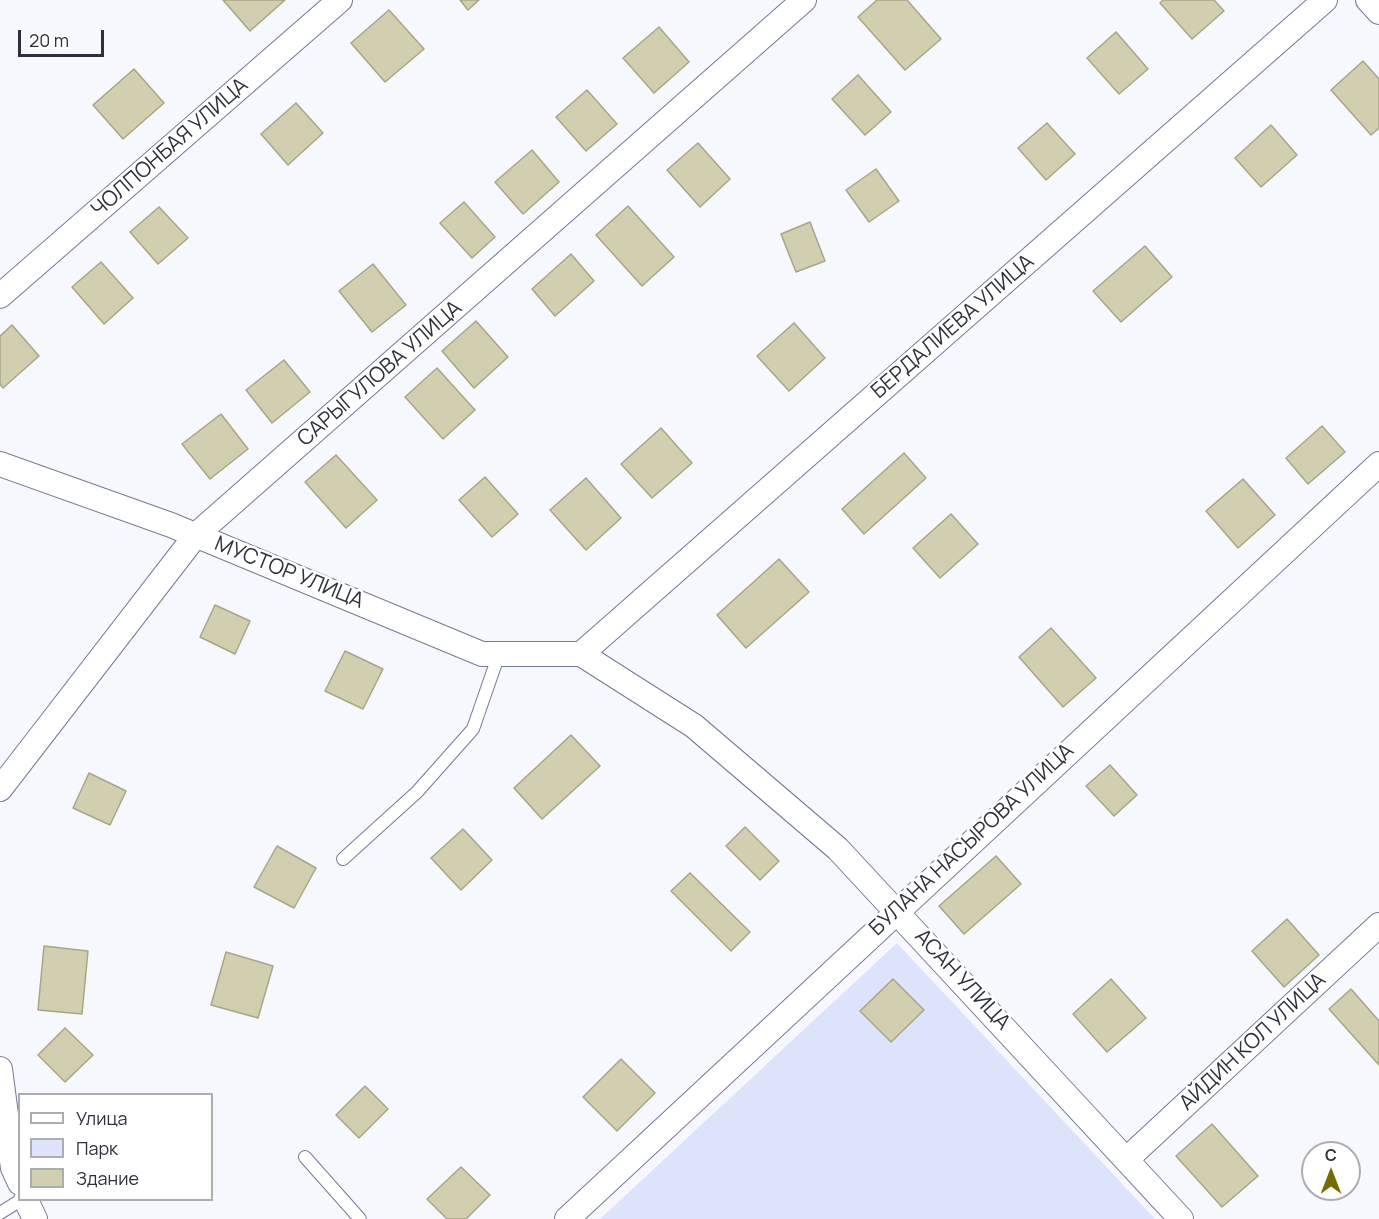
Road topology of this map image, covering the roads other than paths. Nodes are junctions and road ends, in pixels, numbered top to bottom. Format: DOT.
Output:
graph roads {
  1 [pos="340,0"];
  2 [pos="804,0"];
  3 [pos="1325,0"];
  4 [pos="1368,0"];
  5 [pos="1379,12"];
  6 [pos="0,296"];
  7 [pos="0,464"];
  8 [pos="1379,464"];
  9 [pos="196,536"];
  10 [pos="499,654"];
  11 [pos="581,654"];
  12 [pos="0,789"];
  13 [pos="343,860"];
  14 [pos="897,910"];
  15 [pos="1379,925"];
  16 [pos="0,1069"];
  17 [pos="305,1157"];
  18 [pos="1126,1160"];
  19 [pos="18,1179"];
  20 [pos="20,1201"];
  21 [pos="26,1201"];
  22 [pos="0,1214"];
  23 [pos="35,1219"];
  24 [pos="360,1219"];
  25 [pos="567,1219"];
  26 [pos="1181,1219"];
  1 -- 6 [label="street, ЧОЛПОНБАЯ УЛИЦА"];
  2 -- 9 [label="street, САРЫГУЛОВА УЛИЦА"];
  3 -- 11 [label="street, БЕРДАЛИЕВА УЛИЦА"];
  4 -- 5 [label="street"];
  7 -- 9 [label="street, МУСТОР УЛИЦА"];
  8 -- 14 [label="street, БУЛАНА НАСЫРОВА УЛИЦА"];
  9 -- 10 [label="street, МУСТОР УЛИЦА"];
  9 -- 12 [label="street, САРЫГУЛОВА УЛИЦА"];
  10 -- 11 [label="street, МУСТОР УЛИЦА"];
  10 -- 13 [label="lane"];
  11 -- 14 [label="street, АСАН УЛИЦА"];
  14 -- 18 [label="street, АСАН УЛИЦА"];
  14 -- 25 [label="street, БУЛАНА НАСЫРОВА УЛИЦА"];
  15 -- 18 [label="street, АЙДИН КОЛ УЛИЦА"];
  16 -- 19 [label="street"];
  17 -- 24 [label="lane"];
  18 -- 26 [label="street, АСАН УЛИЦА"];
  20 -- 22 [label="lane"];
  21 -- 23 [label="street"];
}
